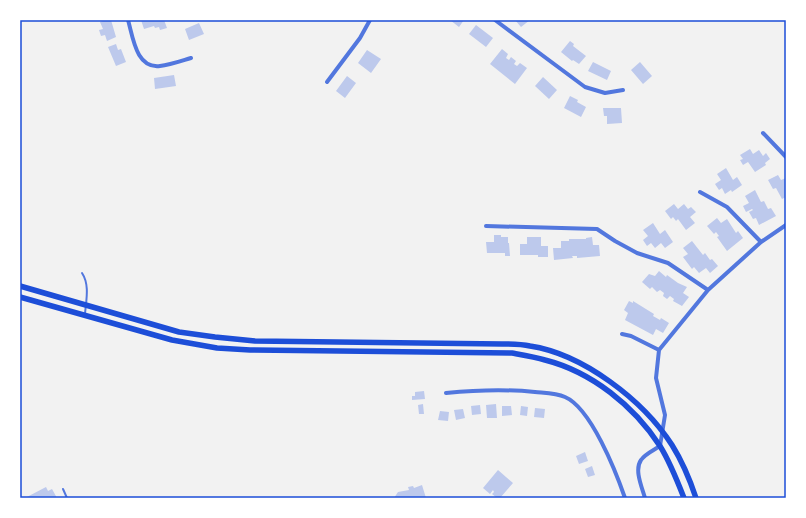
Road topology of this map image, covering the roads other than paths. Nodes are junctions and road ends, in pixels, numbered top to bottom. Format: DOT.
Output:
graph roads {
  1 [pos="128,20"];
  2 [pos="370,20"];
  3 [pos="495,20"];
  4 [pos="191,58"];
  5 [pos="327,82"];
  6 [pos="624,90"];
  7 [pos="763,133"];
  8 [pos="786,157"];
  9 [pos="700,192"];
  10 [pos="786,225"];
  11 [pos="486,226"];
  12 [pos="760,242"];
  13 [pos="82,273"];
  14 [pos="20,286"];
  15 [pos="708,290"];
  16 [pos="20,297"];
  17 [pos="86,304"];
  18 [pos="84,315"];
  19 [pos="622,334"];
  20 [pos="259,341"];
  21 [pos="659,350"];
  22 [pos="258,351"];
  23 [pos="446,392"];
  24 [pos="662,432"];
  25 [pos="660,446"];
  26 [pos="62,489"];
  27 [pos="67,498"];
  28 [pos="625,498"];
  29 [pos="645,498"];
  30 [pos="684,498"];
  31 [pos="696,498"];
  1 -- 4 [label="street"];
  2 -- 5 [label="street"];
  3 -- 6 [label="street"];
  7 -- 8 [label="street"];
  9 -- 12 [label="street"];
  10 -- 12 [label="street"];
  11 -- 15 [label="street"];
  12 -- 15 [label="street"];
  13 -- 17 [label="lane"];
  14 -- 17 [label="main road"];
  15 -- 21 [label="street"];
  16 -- 18 [label="main road"];
  17 -- 18 [label="lane"];
  17 -- 20 [label="main road"];
  18 -- 22 [label="main road"];
  19 -- 21 [label="street"];
  20 -- 22 [label="lane"];
  20 -- 24 [label="main road"];
  21 -- 24 [label="street"];
  22 -- 25 [label="main road"];
  23 -- 28 [label="street"];
  24 -- 25 [label="street"];
  24 -- 31 [label="main road"];
  25 -- 29 [label="street"];
  25 -- 30 [label="main road"];
  26 -- 27 [label="lane"];
}
